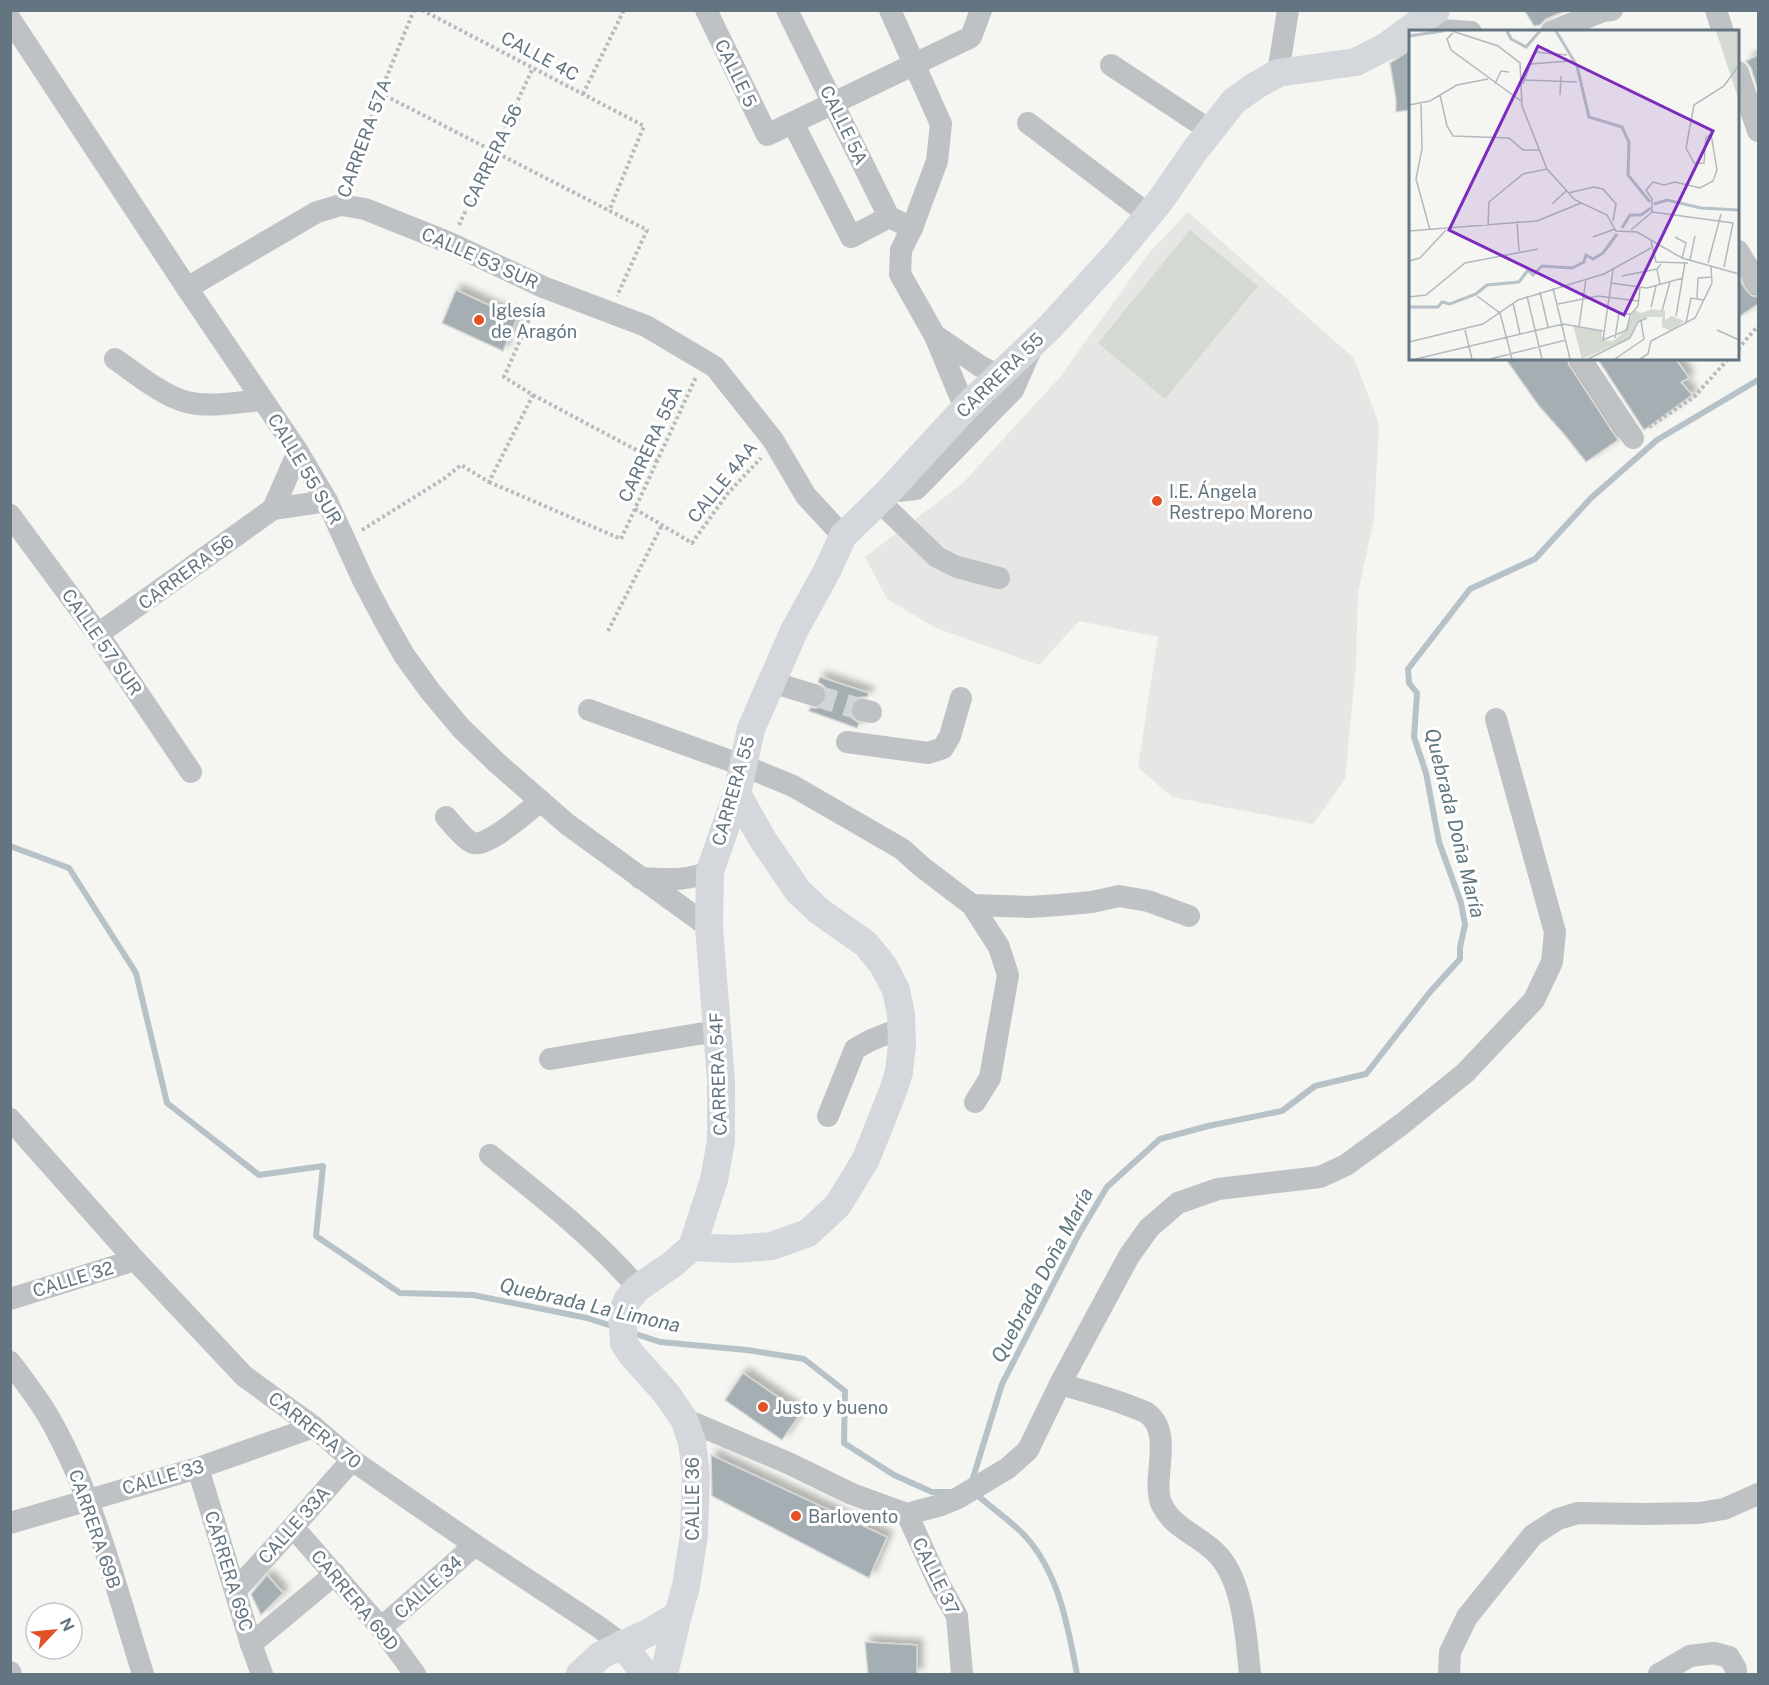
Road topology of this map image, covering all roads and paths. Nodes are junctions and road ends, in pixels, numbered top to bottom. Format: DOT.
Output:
graph roads {
  1 [pos="414,10"];
  2 [pos="422,10"];
  3 [pos="706,10"];
  4 [pos="787,10"];
  5 [pos="890,10"];
  6 [pos="981,10"];
  7 [pos="1288,10"];
  8 [pos="1716,10"];
  9 [pos="621,11"];
  10 [pos="1607,18"];
  11 [pos="10,19"];
  12 [pos="1453,26"];
  13 [pos="1559,30"];
  14 [pos="1722,30"];
  15 [pos="915,65"];
  16 [pos="1111,65"];
  17 [pos="533,68"];
  18 [pos="1278,73"];
  19 [pos="1739,78"];
  20 [pos="380,93"];
  21 [pos="583,94"];
  22 [pos="834,103"];
  23 [pos="793,123"];
  24 [pos="1028,123"];
  25 [pos="1211,131"];
  26 [pos="1758,131"];
  27 [pos="494,152"];
  28 [pos="341,205"];
  29 [pos="609,211"];
  30 [pos="1149,215"];
  31 [pos="889,217"];
  32 [pos="912,228"];
  33 [pos="450,243"];
  34 [pos="1739,254"];
  35 [pos="1758,284"];
  36 [pos="543,287"];
  37 [pos="187,288"];
  38 [pos="610,313"];
  39 [pos="1758,326"];
  40 [pos="935,336"];
  41 [pos="1033,342"];
  42 [pos="1739,347"];
  43 [pos="115,358"];
  44 [pos="704,360"];
  45 [pos="1581,360"];
  46 [pos="1727,360"];
  47 [pos="998,375"];
  48 [pos="533,395"];
  49 [pos="262,400"];
  50 [pos="965,408"];
  51 [pos="1634,438"];
  52 [pos="773,440"];
  53 [pos="298,452"];
  54 [pos="657,461"];
  55 [pos="489,482"];
  56 [pos="884,497"];
  57 [pos="327,501"];
  58 [pos="273,509"];
  59 [pos="635,509"];
  60 [pos="10,515"];
  61 [pos="662,525"];
  62 [pos="843,536"];
  63 [pos="346,540"];
  64 [pos="999,578"];
  65 [pos="608,631"];
  66 [pos="98,634"];
  67 [pos="771,682"];
  68 [pos="814,695"];
  69 [pos="961,698"];
  70 [pos="589,710"];
  71 [pos="1496,719"];
  72 [pos="847,742"];
  73 [pos="742,765"];
  74 [pos="191,772"];
  75 [pos="737,794"];
  76 [pos="541,801"];
  77 [pos="446,817"];
  78 [pos="710,871"];
  79 [pos="640,878"];
  80 [pos="972,905"];
  81 [pos="1189,916"];
  82 [pos="708,927"];
  83 [pos="902,1021"];
  84 [pos="717,1032"];
  85 [pos="550,1059"];
  86 [pos="975,1102"];
  87 [pos="828,1116"];
  88 [pos="10,1119"];
  89 [pos="490,1155"];
  90 [pos="692,1246"];
  91 [pos="135,1260"];
  92 [pos="638,1288"];
  93 [pos="10,1299"];
  94 [pos="624,1343"];
  95 [pos="10,1362"];
  96 [pos="1060,1384"];
  97 [pos="684,1419"];
  98 [pos="314,1427"];
  99 [pos="352,1460"];
  100 [pos="198,1468"];
  101 [pos="1758,1494"];
  102 [pos="88,1499"];
  103 [pos="907,1514"];
  104 [pos="10,1523"];
  105 [pos="293,1527"];
  106 [pos="475,1545"];
  107 [pos="335,1575"];
  108 [pos="236,1590"];
  109 [pos="678,1616"];
  110 [pos="381,1628"];
  111 [pos="251,1644"];
  112 [pos="612,1649"];
  113 [pos="143,1674"];
  114 [pos="262,1674"];
  115 [pos="415,1674"];
  116 [pos="580,1674"];
  117 [pos="645,1674"];
  118 [pos="664,1674"];
  119 [pos="962,1674"];
  120 [pos="1250,1674"];
  121 [pos="1449,1674"];
  122 [pos="1659,1674"];
  123 [pos="1736,1674"];
  1 -- 20 [label="path, CARRERA 57A"];
  2 -- 17 [label="path, CALLE 4C"];
  3 -- 23 [label="street, CALLE 5"];
  4 -- 22 [label="street, CALLE 5A"];
  5 -- 15 [label="street"];
  6 -- 15 [label="street"];
  7 -- 18 [label="street"];
  8 -- 14 [label="street"];
  9 -- 21 [label="path"];
  10 -- 13 [label="street"];
  11 -- 37 [label="street, CALLE 55 SUR"];
  12 -- 18 [label="main road, CARRERA 55"];
  15 -- 22 [label="street"];
  15 -- 32 [label="street"];
  16 -- 25 [label="street"];
  17 -- 21 [label="path, CALLE 4C"];
  17 -- 27 [label="path, CARRERA 56"];
  18 -- 25 [label="main road, CARRERA 55"];
  19 -- 26 [label="street"];
  20 -- 27 [label="path"];
  20 -- 28 [label="path, CARRERA 57A"];
  21 -- 29 [label="path, CALLE 4C"];
  22 -- 23 [label="street"];
  22 -- 31 [label="street, CALLE 5A"];
  23 -- 31 [label="street"];
  24 -- 30 [label="street"];
  25 -- 30 [label="main road, CARRERA 55"];
  27 -- 29 [label="path"];
  27 -- 33 [label="path, CARRERA 56"];
  28 -- 33 [label="street, CALLE 53 SUR"];
  28 -- 37 [label="street, CARRERA 57A"];
  29 -- 38 [label="path"];
  30 -- 41 [label="main road, CARRERA 55"];
  31 -- 32 [label="street"];
  32 -- 40 [label="street"];
  33 -- 36 [label="street, CALLE 53 SUR"];
  34 -- 35 [label="street"];
  36 -- 38 [label="street, CALLE 53 SUR"];
  36 -- 48 [label="path"];
  37 -- 49 [label="street, CALLE 55 SUR"];
  38 -- 44 [label="street, CALLE 53 SUR"];
  39 -- 42 [label="path"];
  40 -- 47 [label="street"];
  40 -- 50 [label="street"];
  41 -- 47 [label="main road, CARRERA 55"];
  41 -- 56 [label="street"];
  43 -- 49 [label="street"];
  44 -- 52 [label="street, CALLE 53 SUR"];
  44 -- 54 [label="path, CARRERA 55A"];
  45 -- 51 [label="street"];
  46 -- 51 [label="path"];
  47 -- 50 [label="main road, CARRERA 55"];
  48 -- 54 [label="path"];
  48 -- 55 [label="path"];
  49 -- 53 [label="street, CALLE 55 SUR"];
  50 -- 56 [label="main road, CARRERA 55"];
  52 -- 61 [label="path, CALLE 4AA"];
  52 -- 62 [label="street, CALLE 53 SUR"];
  53 -- 57 [label="street, CALLE 55 SUR"];
  53 -- 58 [label="street"];
  54 -- 59 [label="path, CARRERA 55A"];
  55 -- 59 [label="path, CARRERA 55A"];
  55 -- 63 [label="path"];
  56 -- 62 [label="main road, CARRERA 55"];
  56 -- 64 [label="street"];
  57 -- 58 [label="street, CARRERA 56"];
  57 -- 63 [label="street, CALLE 55 SUR"];
  58 -- 66 [label="street, CARRERA 56"];
  59 -- 61 [label="path, CALLE 4AA"];
  60 -- 66 [label="street, CALLE 57 SUR"];
  61 -- 65 [label="path, CALLE 4AA"];
  62 -- 67 [label="main road, CARRERA 55"];
  63 -- 76 [label="street, CALLE 55 SUR"];
  66 -- 74 [label="street, CALLE 57 SUR"];
  67 -- 68 [label="street"];
  67 -- 73 [label="main road, CARRERA 55"];
  69 -- 72 [label="street"];
  70 -- 73 [label="street"];
  71 -- 96 [label="street"];
  73 -- 75 [label="main road, CARRERA 55"];
  73 -- 80 [label="street"];
  75 -- 78 [label="main road, CARRERA 55"];
  75 -- 83 [label="main road"];
  76 -- 77 [label="street"];
  76 -- 79 [label="street, CALLE 55 SUR"];
  78 -- 79 [label="street"];
  78 -- 82 [label="main road, CARRERA 54F"];
  79 -- 82 [label="street, CALLE 55 SUR"];
  80 -- 81 [label="street"];
  80 -- 86 [label="street"];
  82 -- 84 [label="main road, CARRERA 54F"];
  83 -- 87 [label="street"];
  83 -- 90 [label="main road"];
  84 -- 85 [label="street"];
  84 -- 90 [label="main road, CARRERA 54F"];
  88 -- 91 [label="street, CARRERA 70"];
  89 -- 92 [label="street"];
  90 -- 92 [label="main road, CARRERA 54F"];
  91 -- 93 [label="street, CALLE 32"];
  91 -- 98 [label="street, CARRERA 70"];
  92 -- 94 [label="main road, CARRERA 54F"];
  94 -- 97 [label="main road, CALLE 36"];
  95 -- 102 [label="street, CARRERA 69B"];
  96 -- 103 [label="street"];
  96 -- 120 [label="street"];
  97 -- 103 [label="street"];
  97 -- 109 [label="main road, CALLE 36"];
  98 -- 99 [label="street, CARRERA 70"];
  98 -- 100 [label="street, CALLE 33"];
  99 -- 105 [label="street, CALLE 33A"];
  99 -- 106 [label="street, CARRERA 70"];
  100 -- 102 [label="street, CALLE 33"];
  100 -- 108 [label="street, CARRERA 69C"];
  101 -- 121 [label="street"];
  102 -- 104 [label="street, CALLE 33"];
  102 -- 113 [label="street, CARRERA 69B"];
  103 -- 119 [label="street, CALLE 37"];
  105 -- 107 [label="street, CARRERA 69D"];
  105 -- 108 [label="street, CALLE 33A"];
  106 -- 110 [label="street, CALLE 34"];
  106 -- 112 [label="street, CARRERA 70"];
  107 -- 110 [label="street, CARRERA 69D"];
  107 -- 111 [label="street"];
  108 -- 111 [label="street, CARRERA 69C"];
  109 -- 112 [label="main road"];
  109 -- 118 [label="main road, CALLE 36"];
  110 -- 115 [label="street, CARRERA 69D"];
  111 -- 114 [label="street, CARRERA 69C"];
  112 -- 116 [label="main road"];
  112 -- 117 [label="main road"];
  122 -- 123 [label="street"];
}
